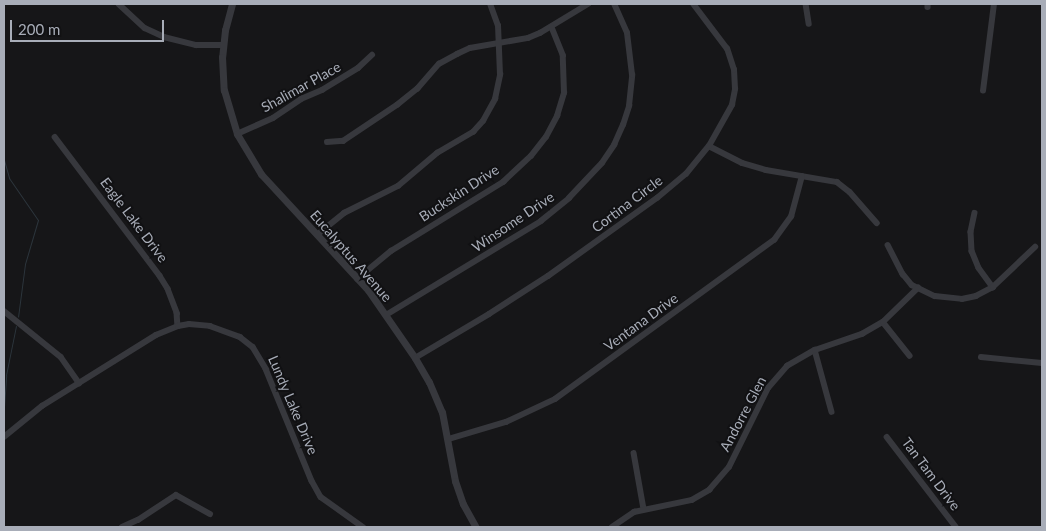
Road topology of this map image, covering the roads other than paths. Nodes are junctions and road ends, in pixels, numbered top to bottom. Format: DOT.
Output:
graph roads {
  1 [pos="119,4"];
  2 [pos="232,4"];
  3 [pos="490,4"];
  4 [pos="588,4"];
  5 [pos="614,4"];
  6 [pos="693,4"];
  7 [pos="806,4"];
  8 [pos="994,4"];
  9 [pos="809,24"];
  10 [pos="551,27"];
  11 [pos="500,43"];
  12 [pos="223,45"];
  13 [pos="372,55"];
  14 [pos="983,91"];
  15 [pos="238,134"];
  16 [pos="55,138"];
  17 [pos="327,142"];
  18 [pos="709,146"];
  19 [pos="802,176"];
  20 [pos="975,213"];
  21 [pos="877,223"];
  22 [pos="318,235"];
  23 [pos="888,245"];
  24 [pos="1036,247"];
  25 [pos="357,278"];
  26 [pos="993,287"];
  27 [pos="918,288"];
  28 [pos="4,311"];
  29 [pos="386,315"];
  30 [pos="883,322"];
  31 [pos="178,326"];
  32 [pos="815,350"];
  33 [pos="910,356"];
  34 [pos="981,357"];
  35 [pos="415,358"];
  36 [pos="1042,363"];
  37 [pos="79,383"];
  38 [pos="832,412"];
  39 [pos="4,437"];
  40 [pos="887,437"];
  41 [pos="449,439"];
  42 [pos="634,453"];
  43 [pos="644,509"];
  44 [pos="210,514"];
  45 [pos="122,527"];
  46 [pos="363,527"];
  47 [pos="476,527"];
  48 [pos="612,527"];
  49 [pos="956,527"];
  1 -- 12 [label="street"];
  2 -- 12 [label="street, Eucalyptus Avenue"];
  3 -- 11 [label="street"];
  4 -- 10 [label="street"];
  5 -- 29 [label="street, Winsome Drive"];
  6 -- 18 [label="street, Cortina Circle"];
  7 -- 9 [label="street"];
  8 -- 14 [label="street"];
  10 -- 11 [label="street"];
  10 -- 25 [label="street, Buckskin Drive"];
  11 -- 17 [label="street"];
  11 -- 22 [label="street"];
  12 -- 15 [label="street, Eucalyptus Avenue"];
  13 -- 15 [label="street, Shalimar Place"];
  15 -- 22 [label="street, Eucalyptus Avenue"];
  16 -- 31 [label="street, Eagle Lake Drive"];
  18 -- 19 [label="street"];
  18 -- 35 [label="street, Cortina Circle"];
  19 -- 21 [label="street"];
  19 -- 41 [label="street, Ventana Drive"];
  20 -- 26 [label="street"];
  22 -- 25 [label="street, Eucalyptus Avenue"];
  23 -- 27 [label="street"];
  24 -- 26 [label="street"];
  25 -- 29 [label="street, Eucalyptus Avenue"];
  26 -- 27 [label="street"];
  27 -- 30 [label="street, Andorre Glen"];
  28 -- 37 [label="street"];
  29 -- 35 [label="street, Eucalyptus Avenue"];
  30 -- 32 [label="street, Andorre Glen"];
  30 -- 33 [label="street"];
  31 -- 37 [label="street, Lundy Lake Drive"];
  31 -- 46 [label="street, Lundy Lake Drive"];
  32 -- 38 [label="street"];
  32 -- 43 [label="street, Andorre Glen"];
  34 -- 36 [label="street"];
  35 -- 41 [label="street, Eucalyptus Avenue"];
  37 -- 39 [label="street, Lundy Lake Drive"];
  40 -- 49 [label="street, Tan Tam Drive"];
  41 -- 47 [label="street, Eucalyptus Avenue"];
  42 -- 43 [label="street"];
  43 -- 48 [label="street, Andorre Glen"];
  44 -- 45 [label="street"];
}
